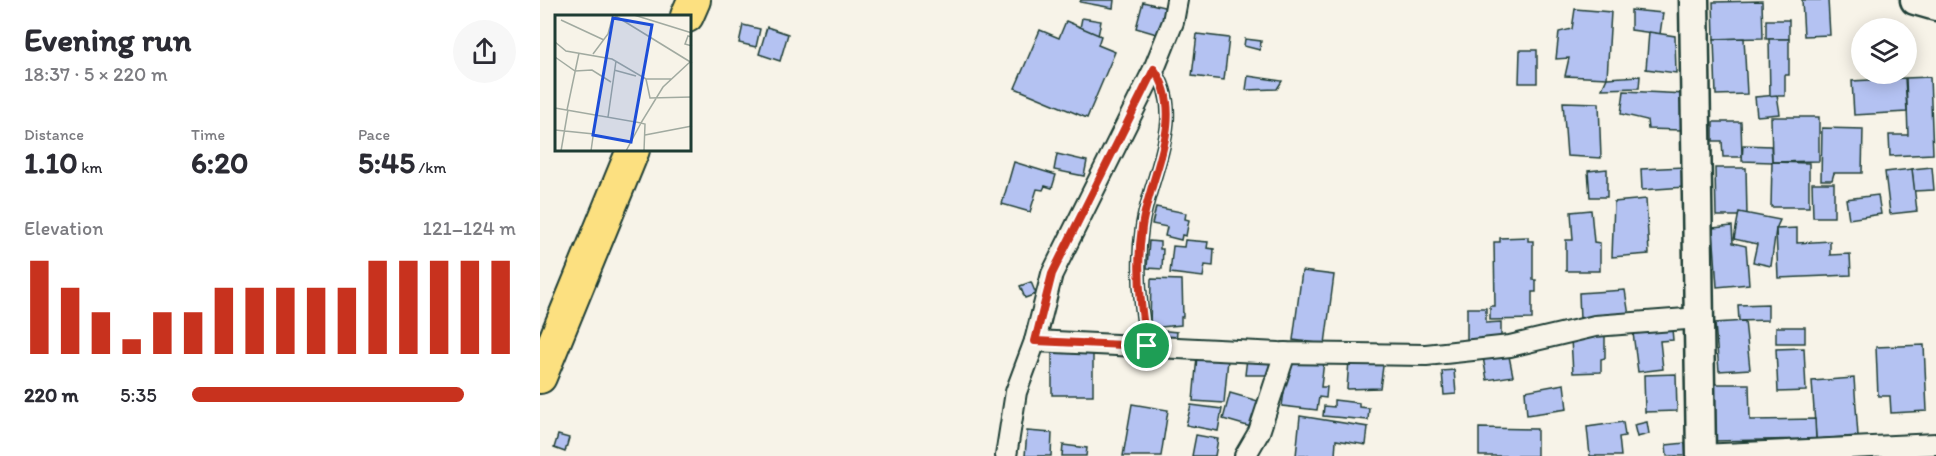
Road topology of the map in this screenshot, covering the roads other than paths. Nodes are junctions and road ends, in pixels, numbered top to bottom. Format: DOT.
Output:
graph roads {
  1 [pos="694,0"];
  2 [pos="1177,0"];
  3 [pos="1694,0"];
  4 [pos="1915,0"];
  5 [pos="1936,6"];
  6 [pos="687,15"];
  7 [pos="1154,69"];
  8 [pos="632,152"];
  9 [pos="1699,318"];
  10 [pos="1035,341"];
  11 [pos="1147,346"];
  12 [pos="1285,353"];
  13 [pos="540,377"];
  14 [pos="1925,448"];
  15 [pos="1006,456"];
  16 [pos="1245,456"];
  17 [pos="1701,456"];
  1 -- 6 [label="main road"];
  2 -- 7 [label="street"];
  3 -- 9 [label="street"];
  4 -- 5 [label="street"];
  7 -- 10 [label="street"];
  7 -- 11 [label="lane"];
  8 -- 13 [label="main road"];
  9 -- 12 [label="street"];
  9 -- 17 [label="street"];
  10 -- 11 [label="street"];
  10 -- 15 [label="street"];
  11 -- 12 [label="street"];
  12 -- 16 [label="street"];
  14 -- 17 [label="street"];
}
